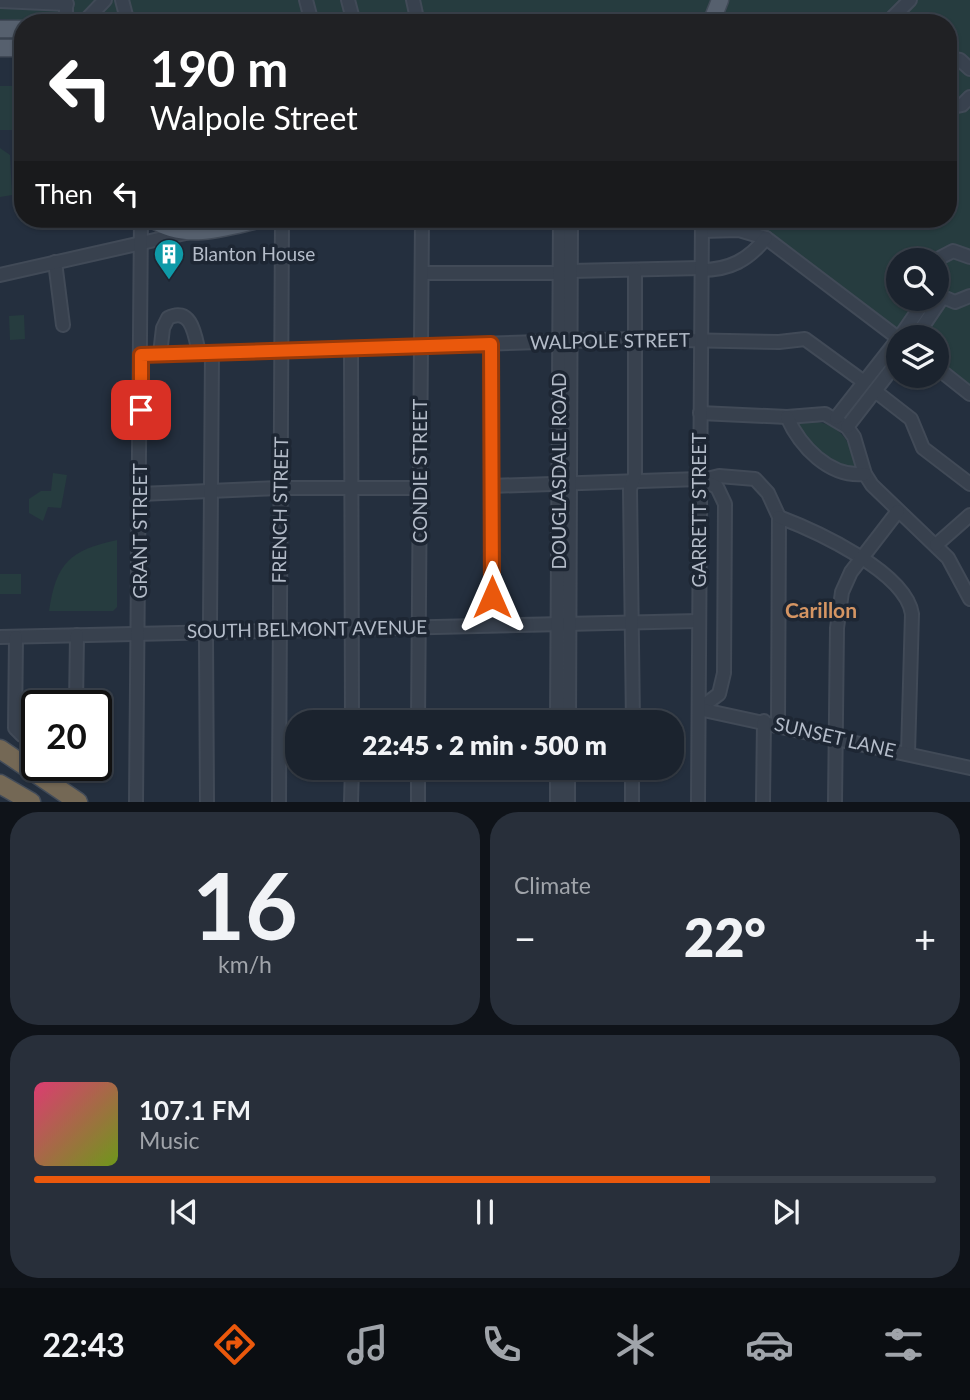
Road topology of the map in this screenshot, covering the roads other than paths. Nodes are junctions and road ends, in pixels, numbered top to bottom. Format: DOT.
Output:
graph roads {
  1 [pos="105,0"];
  2 [pos="910,0"];
  3 [pos="0,1"];
  4 [pos="67,2"];
  5 [pos="900,11"];
  6 [pos="92,14"];
  7 [pos="897,14"];
  8 [pos="902,14"];
  9 [pos="141,228"];
  10 [pos="170,228"];
  11 [pos="212,228"];
  12 [pos="282,228"];
  13 [pos="422,228"];
  14 [pos="561,228"];
  15 [pos="570,228"];
  16 [pos="702,228"];
  17 [pos="724,228"];
  18 [pos="190,232"];
  19 [pos="766,238"];
  20 [pos="142,243"];
  21 [pos="949,252"];
  22 [pos="970,257"];
  23 [pos="55,262"];
  24 [pos="701,269"];
  25 [pos="635,270"];
  26 [pos="565,272"];
  27 [pos="422,273"];
  28 [pos="0,275"];
  29 [pos="970,296"];
  30 [pos="949,300"];
  31 [pos="63,325"];
  32 [pos="886,329"];
  33 [pos="635,339"];
  34 [pos="700,339"];
  35 [pos="565,343"];
  36 [pos="491,344"];
  37 [pos="421,347"];
  38 [pos="351,348"];
  39 [pos="282,350"];
  40 [pos="206,353"];
  41 [pos="160,354"];
  42 [pos="886,354"];
  43 [pos="141,355"];
  44 [pos="886,377"];
  45 [pos="949,377"];
  46 [pos="864,382"];
  47 [pos="875,391"];
  48 [pos="970,394"];
  49 [pos="700,413"];
  50 [pos="787,417"];
  51 [pos="836,418"];
  52 [pos="847,427"];
  53 [pos="865,474"];
  54 [pos="701,479"];
  55 [pos="633,481"];
  56 [pos="564,482"];
  57 [pos="970,484"];
  58 [pos="491,486"];
  59 [pos="280,488"];
  60 [pos="420,488"];
  61 [pos="210,490"];
  62 [pos="351,490"];
  63 [pos="140,494"];
  64 [pos="898,511"];
  65 [pos="970,515"];
  66 [pos="779,517"];
  67 [pos="936,545"];
  68 [pos="861,558"];
  69 [pos="965,572"];
  70 [pos="970,598"];
  71 [pos="699,621"];
  72 [pos="563,624"];
  73 [pos="631,624"];
  74 [pos="492,625"];
  75 [pos="419,627"];
  76 [pos="351,629"];
  77 [pos="208,631"];
  78 [pos="279,631"];
  79 [pos="140,633"];
  80 [pos="77,635"];
  81 [pos="0,637"];
  82 [pos="16,637"];
  83 [pos="76,690"];
  84 [pos="699,709"];
  85 [pos="352,710"];
  86 [pos="418,710"];
  87 [pos="558,710"];
  88 [pos="568,710"];
  89 [pos="633,710"];
  90 [pos="764,721"];
  91 [pos="778,724"];
  92 [pos="21,734"];
  93 [pos="835,737"];
  94 [pos="0,749"];
  95 [pos="908,753"];
  96 [pos="970,768"];
  97 [pos="352,780"];
  98 [pos="418,780"];
  99 [pos="557,780"];
  100 [pos="568,780"];
  101 [pos="632,780"];
  102 [pos="0,784"];
  103 [pos="31,802"];
  104 [pos="78,802"];
  105 [pos="136,802"];
  106 [pos="207,802"];
  107 [pos="279,802"];
  108 [pos="351,802"];
  109 [pos="418,802"];
  110 [pos="557,802"];
  111 [pos="568,802"];
  112 [pos="632,802"];
  113 [pos="698,802"];
  114 [pos="764,802"];
  115 [pos="835,802"];
  1 -- 6 [label="street"];
  2 -- 5 [label="street"];
  3 -- 4 [label="street"];
  5 -- 7 [label="street"];
  5 -- 8 [label="street"];
  9 -- 20 [label="street, GRANT STREET"];
  10 -- 18 [label="main road"];
  11 -- 18 [label="main road"];
  12 -- 39 [label="street, FRENCH STREET"];
  13 -- 27 [label="street, CONDIE STREET"];
  14 -- 26 [label="street, DOUGLASDALE ROAD"];
  15 -- 26 [label="street, DOUGLASDALE ROAD"];
  16 -- 24 [label="street, GARRETT STREET"];
  17 -- 19 [label="street"];
  18 -- 20 [label="street"];
  19 -- 24 [label="street"];
  19 -- 32 [label="street"];
  20 -- 23 [label="street"];
  20 -- 43 [label="street, GRANT STREET"];
  21 -- 22 [label="street"];
  23 -- 28 [label="street"];
  23 -- 31 [label="street"];
  24 -- 25 [label="street"];
  24 -- 34 [label="street, GARRETT STREET"];
  25 -- 26 [label="street"];
  25 -- 33 [label="street"];
  26 -- 27 [label="street"];
  26 -- 35 [label="street, DOUGLASDALE ROAD"];
  27 -- 37 [label="street, CONDIE STREET"];
  29 -- 30 [label="street"];
  33 -- 34 [label="street, WALPOLE STREET"];
  33 -- 35 [label="street, WALPOLE STREET"];
  33 -- 55 [label="street"];
  34 -- 46 [label="street, WALPOLE STREET"];
  34 -- 49 [label="street, GARRETT STREET"];
  35 -- 36 [label="street, WALPOLE STREET"];
  35 -- 56 [label="street, DOUGLASDALE ROAD"];
  36 -- 37 [label="street, WALPOLE STREET"];
  36 -- 58 [label="street"];
  37 -- 38 [label="street, WALPOLE STREET"];
  37 -- 60 [label="street, CONDIE STREET"];
  38 -- 39 [label="street, WALPOLE STREET"];
  38 -- 62 [label="street"];
  39 -- 40 [label="street, WALPOLE STREET"];
  39 -- 59 [label="street, FRENCH STREET"];
  40 -- 41 [label="street, WALPOLE STREET"];
  40 -- 41 [label="street"];
  40 -- 61 [label="street"];
  41 -- 43 [label="street, WALPOLE STREET"];
  42 -- 46 [label="street"];
  43 -- 63 [label="street, GRANT STREET"];
  44 -- 47 [label="street"];
  45 -- 48 [label="street"];
  46 -- 51 [label="street"];
  47 -- 52 [label="street"];
  47 -- 57 [label="street"];
  49 -- 50 [label="street"];
  49 -- 54 [label="street, GARRETT STREET"];
  50 -- 51 [label="street"];
  50 -- 53 [label="street"];
  51 -- 52 [label="street"];
  52 -- 53 [label="street"];
  53 -- 64 [label="street"];
  54 -- 55 [label="street"];
  54 -- 66 [label="street"];
  54 -- 71 [label="street, GARRETT STREET"];
  54 -- 84 [label="street"];
  55 -- 56 [label="street"];
  55 -- 73 [label="street"];
  56 -- 58 [label="street"];
  56 -- 72 [label="street, DOUGLASDALE ROAD"];
  58 -- 74 [label="street"];
  59 -- 61 [label="street"];
  59 -- 62 [label="street"];
  59 -- 78 [label="street, FRENCH STREET"];
  60 -- 62 [label="street"];
  60 -- 75 [label="street, CONDIE STREET"];
  61 -- 63 [label="street"];
  61 -- 77 [label="street"];
  62 -- 76 [label="street"];
  63 -- 79 [label="street, GRANT STREET"];
  64 -- 67 [label="street"];
  64 -- 68 [label="street"];
  65 -- 67 [label="street"];
  66 -- 68 [label="street"];
  66 -- 91 [label="street"];
  67 -- 69 [label="street"];
  68 -- 93 [label="street"];
  68 -- 95 [label="street"];
  69 -- 70 [label="street"];
  71 -- 73 [label="street, SOUTH BELMONT AVENUE"];
  71 -- 84 [label="street, GARRETT STREET"];
  72 -- 73 [label="street, SOUTH BELMONT AVENUE"];
  72 -- 74 [label="street, SOUTH BELMONT AVENUE"];
  72 -- 87 [label="street, DOUGLASDALE ROAD"];
  72 -- 88 [label="street, DOUGLASDALE ROAD"];
  73 -- 89 [label="street"];
  74 -- 75 [label="street, SOUTH BELMONT AVENUE"];
  75 -- 76 [label="street, SOUTH BELMONT AVENUE"];
  75 -- 86 [label="street, CONDIE STREET"];
  76 -- 78 [label="street, SOUTH BELMONT AVENUE"];
  76 -- 85 [label="street"];
  77 -- 78 [label="street, SOUTH BELMONT AVENUE"];
  77 -- 79 [label="street, SOUTH BELMONT AVENUE"];
  77 -- 106 [label="street"];
  78 -- 107 [label="street, FRENCH STREET"];
  79 -- 80 [label="street, SOUTH BELMONT AVENUE"];
  79 -- 105 [label="street, GRANT STREET"];
  80 -- 82 [label="street, SOUTH BELMONT AVENUE"];
  80 -- 83 [label="street"];
  81 -- 82 [label="street, SOUTH BELMONT AVENUE"];
  82 -- 92 [label="street"];
  84 -- 90 [label="street, SUNSET LANE"];
  84 -- 113 [label="street, GARRETT STREET"];
  90 -- 91 [label="street, SUNSET LANE"];
  90 -- 114 [label="street"];
  91 -- 93 [label="street, SUNSET LANE"];
  93 -- 95 [label="street, SUNSET LANE"];
  93 -- 115 [label="street"];
  94 -- 104 [label="highway"];
  95 -- 96 [label="street, SUNSET LANE"];
  97 -- 108 [label="street"];
  98 -- 109 [label="street"];
  99 -- 110 [label="street"];
  100 -- 111 [label="street"];
  101 -- 112 [label="street"];
  102 -- 103 [label="highway"];
}
